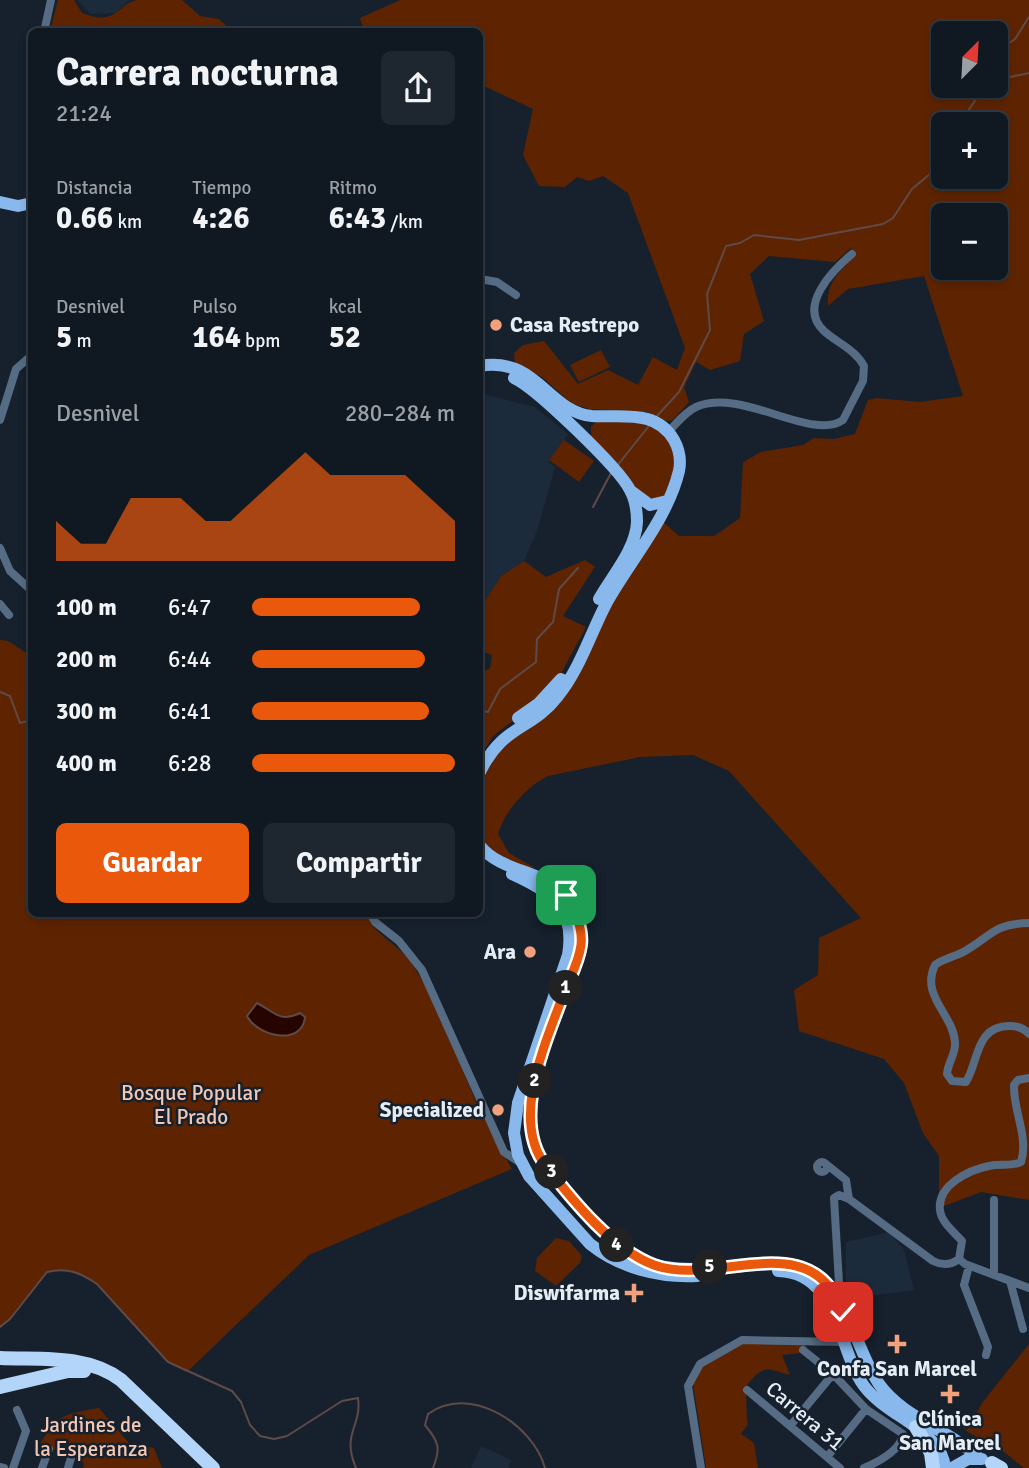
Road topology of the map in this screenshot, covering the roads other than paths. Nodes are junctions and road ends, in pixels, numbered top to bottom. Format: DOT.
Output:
graph roads {
  1 [pos="51,0"];
  2 [pos="45,28"];
  3 [pos="0,202"];
  4 [pos="28,204"];
  5 [pos="0,211"];
  6 [pos="28,213"];
  7 [pos="852,254"];
  8 [pos="483,280"];
  9 [pos="516,295"];
  10 [pos="28,358"];
  11 [pos="483,366"];
  12 [pos="483,374"];
  13 [pos="598,416"];
  14 [pos="0,420"];
  15 [pos="664,428"];
  16 [pos="589,444"];
  17 [pos="631,491"];
  18 [pos="667,500"];
  19 [pos="0,548"];
  20 [pos="28,588"];
  21 [pos="0,604"];
  22 [pos="9,615"];
  23 [pos="483,752"];
  24 [pos="483,767"];
  25 [pos="483,849"];
  26 [pos="483,858"];
  27 [pos="372,917"];
  28 [pos="1029,923"];
  29 [pos="1029,1034"];
  30 [pos="1029,1078"];
  31 [pos="522,1164"];
  32 [pos="546,1167"];
  33 [pos="823,1168"];
  34 [pos="847,1198"];
  35 [pos="995,1200"];
  36 [pos="594,1220"];
  37 [pos="579,1229"];
  38 [pos="827,1243"];
  39 [pos="835,1250"];
  40 [pos="959,1259"];
  41 [pos="969,1266"];
  42 [pos="995,1275"];
  43 [pos="1010,1281"];
  44 [pos="835,1287"];
  45 [pos="1029,1287"];
  46 [pos="1023,1329"];
  47 [pos="843,1342"];
  48 [pos="803,1350"];
  49 [pos="986,1355"];
  50 [pos="0,1358"];
  51 [pos="853,1367"];
  52 [pos="833,1374"];
  53 [pos="0,1387"];
  54 [pos="747,1390"];
  55 [pos="866,1409"];
  56 [pos="17,1410"];
  57 [pos="790,1426"];
  58 [pos="36,1427"];
  59 [pos="910,1430"];
  60 [pos="26,1431"];
  61 [pos="49,1449"];
  62 [pos="827,1457"];
  63 [pos="71,1458"];
  64 [pos="993,1465"];
  65 [pos="13,1468"];
  66 [pos="43,1468"];
  67 [pos="68,1468"];
  68 [pos="199,1468"];
  69 [pos="213,1468"];
  70 [pos="701,1468"];
  71 [pos="840,1468"];
  72 [pos="864,1468"];
  73 [pos="933,1468"];
  74 [pos="946,1468"];
  75 [pos="952,1468"];
  1 -- 2 [label="street"];
  3 -- 4 [label="main road"];
  5 -- 6 [label="main road"];
  7 -- 15 [label="street"];
  8 -- 9 [label="street"];
  10 -- 14 [label="street"];
  11 -- 13 [label="main road"];
  12 -- 16 [label="main road"];
  13 -- 15 [label="main road"];
  13 -- 16 [label="main road"];
  15 -- 18 [label="main road"];
  16 -- 17 [label="main road"];
  17 -- 18 [label="main road"];
  17 -- 23 [label="main road"];
  18 -- 24 [label="main road"];
  19 -- 20 [label="street"];
  21 -- 22 [label="street"];
  25 -- 32 [label="main road"];
  26 -- 31 [label="main road"];
  27 -- 31 [label="street"];
  28 -- 29 [label="street"];
  30 -- 40 [label="street"];
  31 -- 32 [label="main road"];
  31 -- 37 [label="main road"];
  32 -- 36 [label="main road"];
  33 -- 34 [label="street"];
  34 -- 39 [label="street"];
  34 -- 40 [label="street"];
  35 -- 42 [label="street"];
  36 -- 37 [label="main road"];
  36 -- 44 [label="main road"];
  37 -- 47 [label="main road"];
  38 -- 39 [label="street"];
  39 -- 44 [label="street"];
  40 -- 41 [label="street"];
  41 -- 42 [label="street"];
  41 -- 49 [label="street"];
  42 -- 43 [label="street"];
  43 -- 45 [label="street"];
  43 -- 46 [label="street"];
  44 -- 64 [label="main road"];
  47 -- 51 [label="main road"];
  47 -- 70 [label="street"];
  48 -- 52 [label="street"];
  50 -- 69 [label="highway"];
  51 -- 52 [label="street"];
  51 -- 59 [label="main road"];
  52 -- 55 [label="street"];
  52 -- 57 [label="street"];
  53 -- 68 [label="highway"];
  54 -- 57 [label="street, Carrera 31"];
  55 -- 59 [label="street"];
  55 -- 62 [label="street"];
  56 -- 60 [label="street"];
  57 -- 62 [label="street, Carrera 31"];
  58 -- 60 [label="street"];
  59 -- 72 [label="street"];
  59 -- 73 [label="highway"];
  59 -- 74 [label="main road"];
  60 -- 65 [label="street"];
  61 -- 66 [label="street"];
  62 -- 71 [label="street, Carrera 31"];
  63 -- 67 [label="street"];
  64 -- 75 [label="main road"];
}
